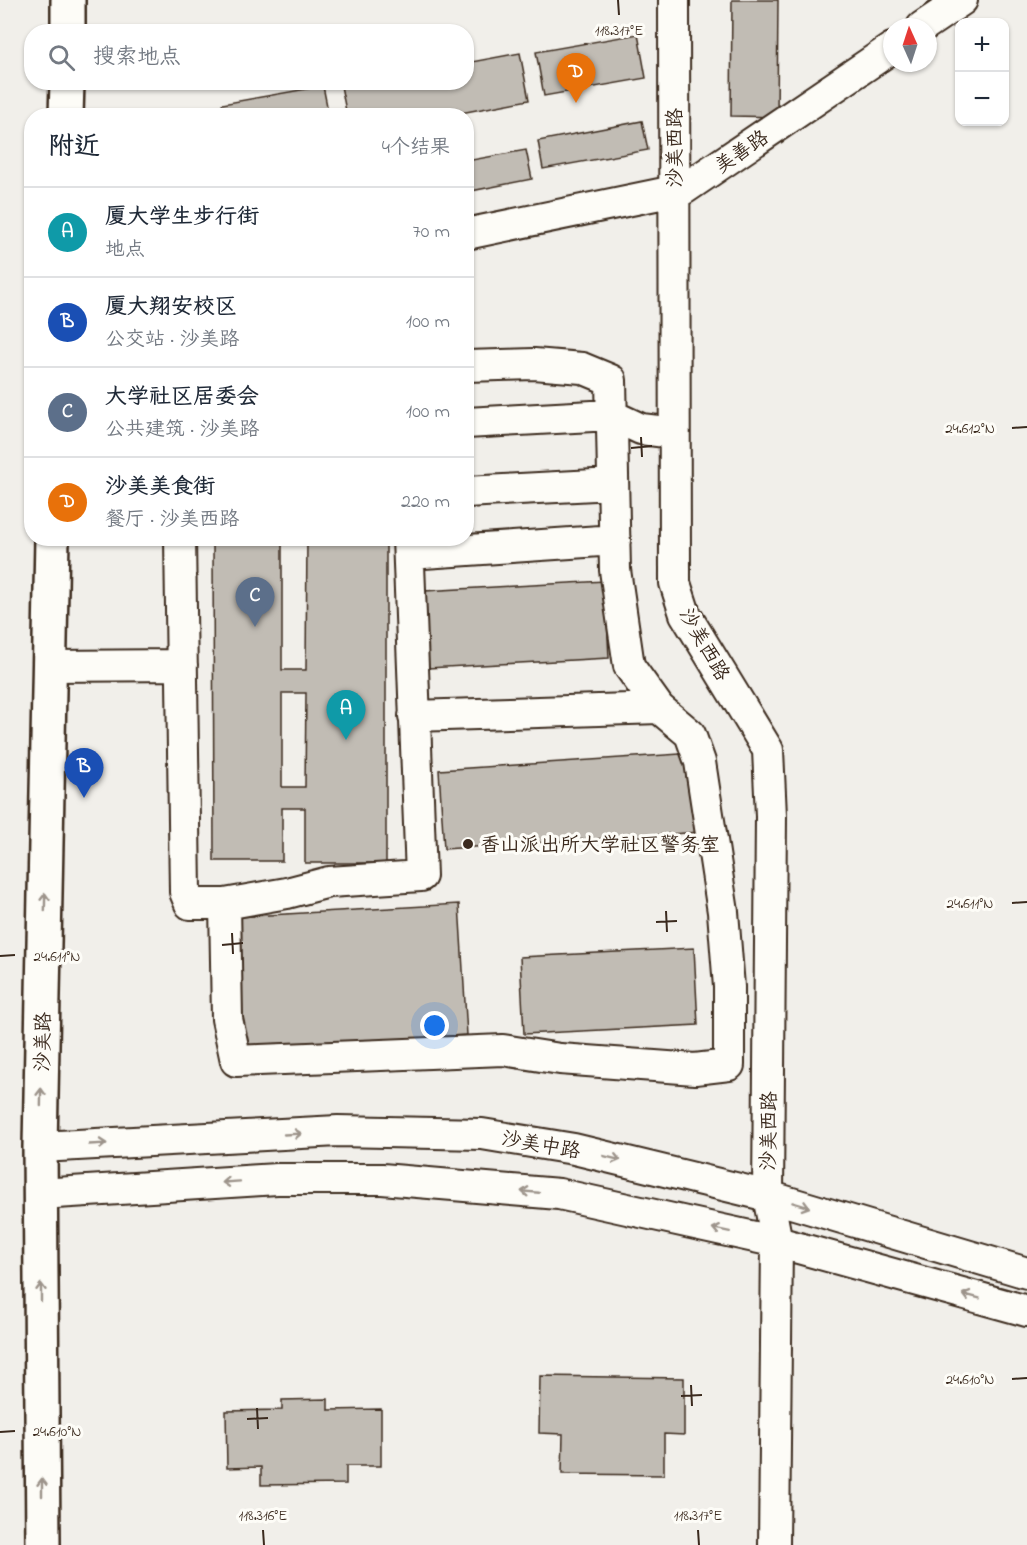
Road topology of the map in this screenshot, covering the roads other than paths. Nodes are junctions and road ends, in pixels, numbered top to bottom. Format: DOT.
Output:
graph roads {
  1 [pos="68,0"];
  2 [pos="674,0"];
  3 [pos="962,0"];
  4 [pos="935,18"];
  5 [pos="68,24"];
  6 [pos="883,54"];
  7 [pos="68,90"];
  8 [pos="66,108"];
  9 [pos="674,191"];
  10 [pos="474,232"];
  11 [pos="474,366"];
  12 [pos="611,415"];
  13 [pos="474,423"];
  14 [pos="674,434"];
  15 [pos="613,484"];
  16 [pos="474,492"];
  17 [pos="615,540"];
  18 [pos="474,544"];
  19 [pos="52,546"];
  20 [pos="180,546"];
  21 [pos="409,546"];
  22 [pos="182,665"];
  23 [pos="50,666"];
  24 [pos="658,708"];
  25 [pos="414,716"];
  26 [pos="225,904"];
  27 [pos="40,1147"];
  28 [pos="40,1194"];
  29 [pos="768,1196"];
  30 [pos="777,1242"];
  31 [pos="1027,1273"];
  32 [pos="1027,1311"];
  33 [pos="43,1545"];
  34 [pos="774,1545"];
  1 -- 5 [label="main road"];
  2 -- 9 [label="street, 沙美西路"];
  3 -- 4 [label="street"];
  6 -- 9 [label="street, 美善路"];
  7 -- 8 [label="main road"];
  9 -- 10 [label="street, 美善路"];
  9 -- 14 [label="street, 沙美西路"];
  11 -- 12 [label="street"];
  12 -- 13 [label="street"];
  12 -- 14 [label="street"];
  12 -- 15 [label="street"];
  14 -- 29 [label="street, 沙美西路"];
  15 -- 16 [label="street"];
  15 -- 17 [label="street"];
  17 -- 18 [label="street"];
  17 -- 24 [label="street"];
  19 -- 23 [label="main road, 沙美路"];
  20 -- 22 [label="street"];
  21 -- 25 [label="street"];
  22 -- 23 [label="street"];
  22 -- 26 [label="street"];
  27 -- 23 [label="main road, 沙美路, one-way"];
  24 -- 25 [label="street"];
  24 -- 26 [label="street"];
  25 -- 26 [label="street"];
  27 -- 28 [label="main road, 沙美路"];
  27 -- 29 [label="street, 沙美中路, one-way"];
  30 -- 28 [label="street, one-way"];
  33 -- 28 [label="main road, 沙美路, one-way"];
  29 -- 30 [label="street, 沙美西路"];
  29 -- 31 [label="street, 沙美中路, one-way"];
  32 -- 30 [label="street, one-way"];
  30 -- 34 [label="street, 沙美西路"];
}
